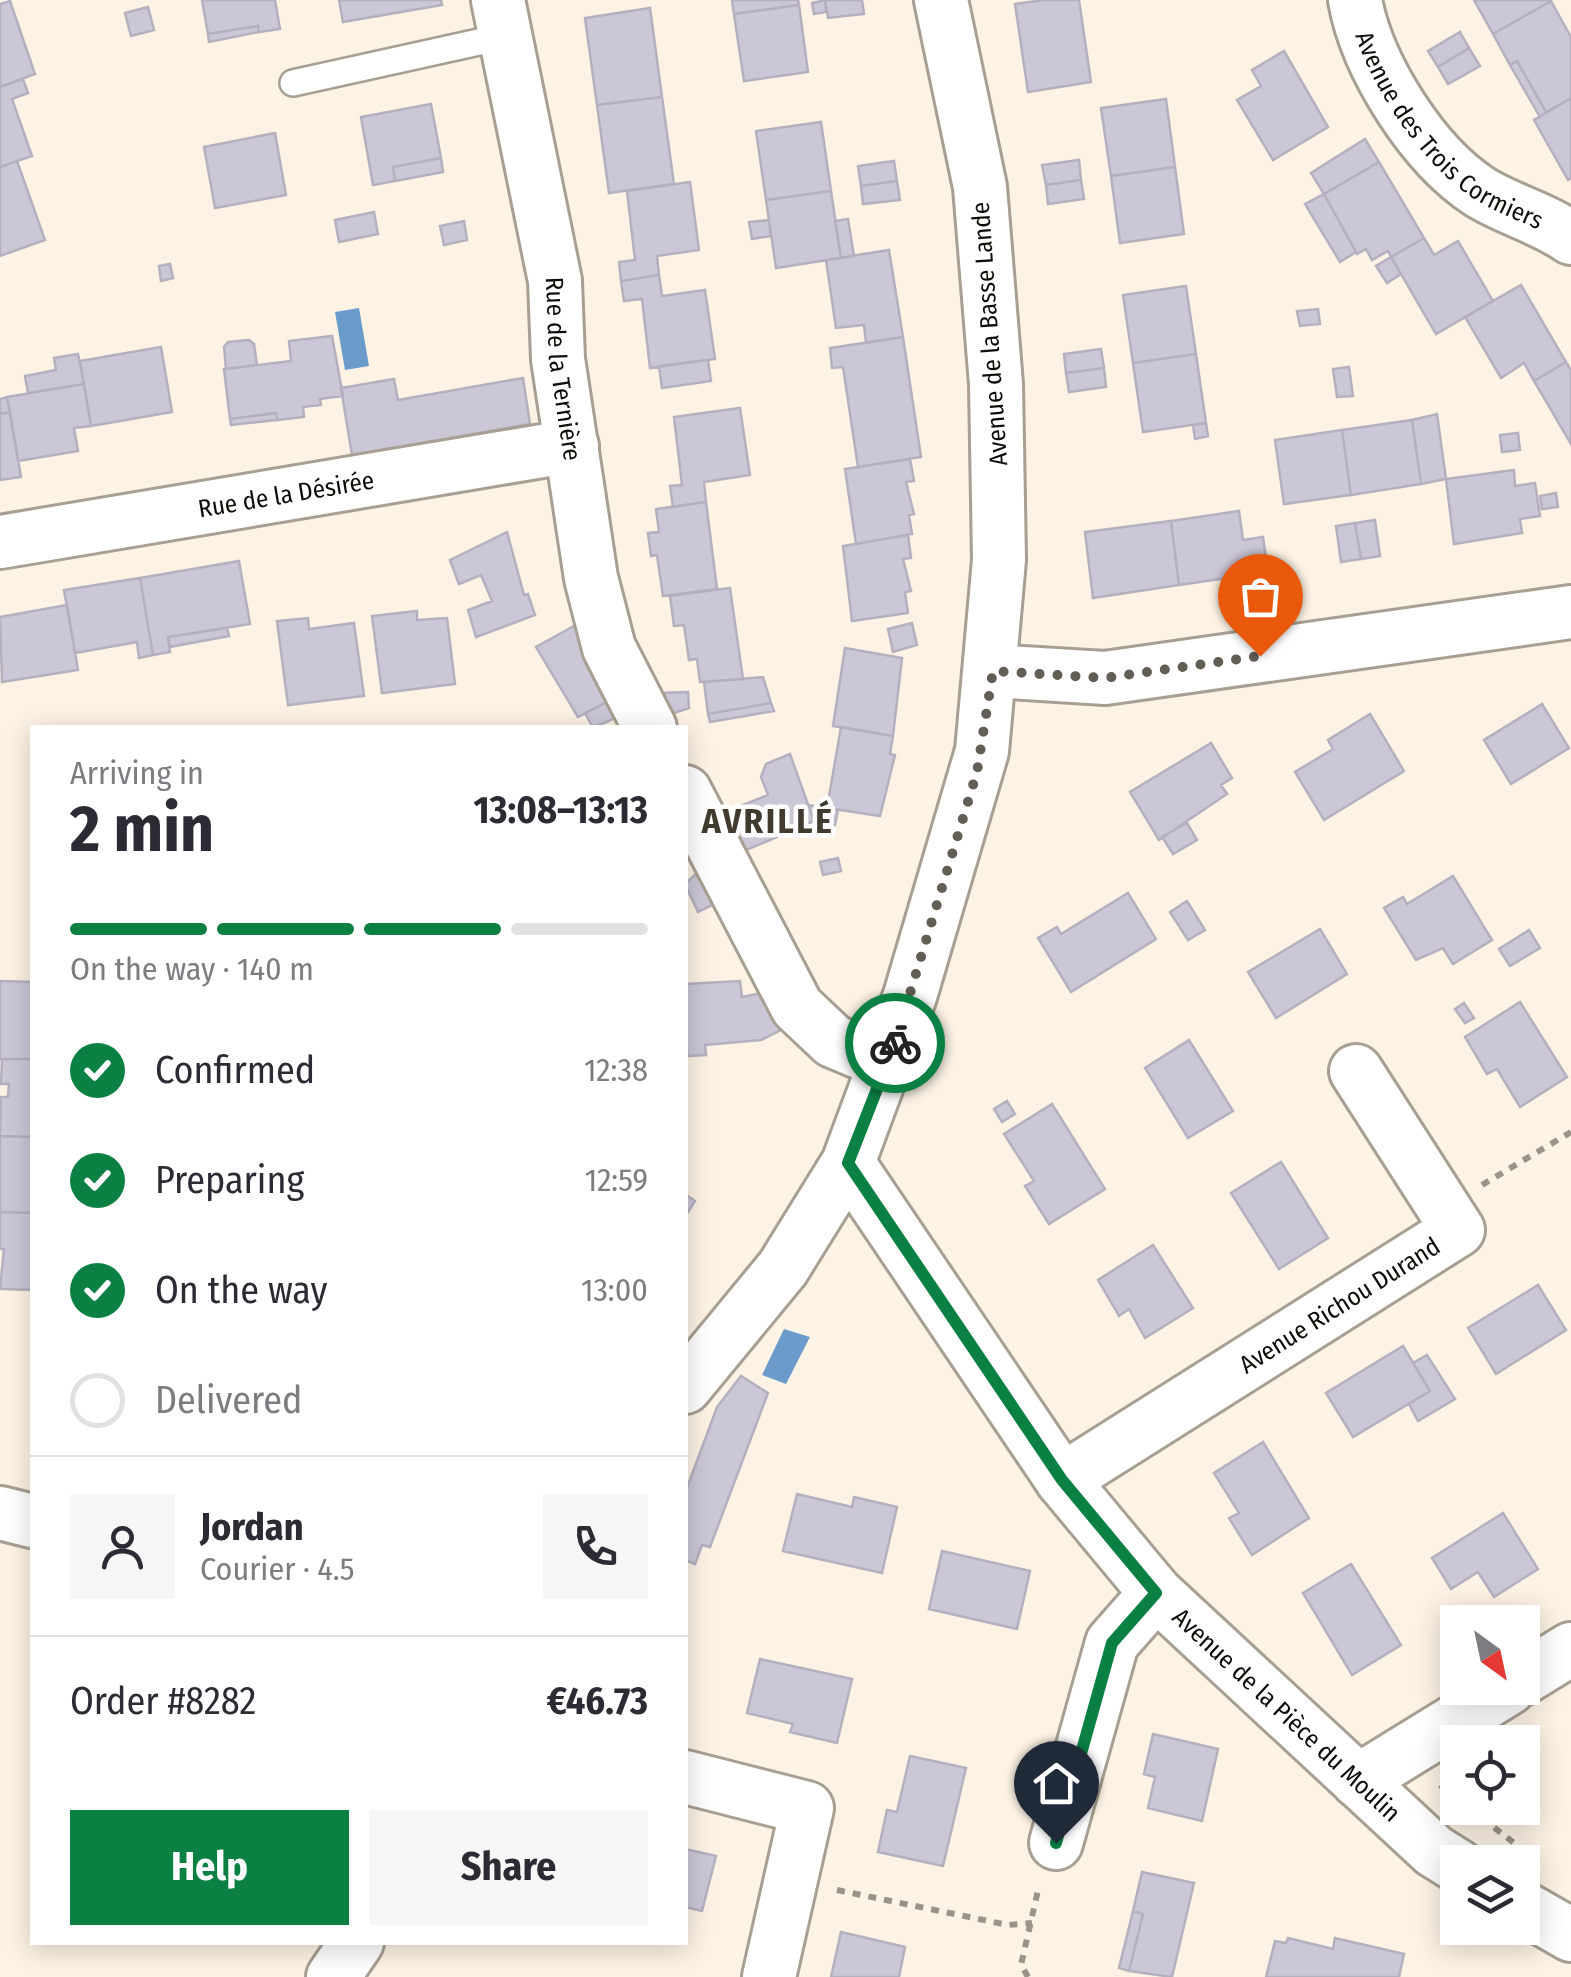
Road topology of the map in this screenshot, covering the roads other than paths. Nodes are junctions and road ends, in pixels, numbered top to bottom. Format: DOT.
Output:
graph roads {
  1 [pos="941,0"];
  2 [pos="1355,0"];
  3 [pos="502,18"];
  4 [pos="293,83"];
  5 [pos="1571,238"];
  6 [pos="572,446"];
  7 [pos="0,542"];
  8 [pos="1571,612"];
  9 [pos="993,671"];
  10 [pos="648,725"];
  11 [pos="688,805"];
  12 [pos="698,850"];
  13 [pos="888,1064"];
  14 [pos="1356,1071"];
  15 [pos="848,1163"];
  16 [pos="688,1382"];
  17 [pos="1062,1480"];
  18 [pos="0,1513"];
  19 [pos="30,1520"];
  20 [pos="1156,1593"];
  21 [pos="1571,1649"];
  22 [pos="1540,1668"];
  23 [pos="1482,1705"];
  24 [pos="688,1778"];
  25 [pos="1358,1782"];
  26 [pos="1056,1843"];
  27 [pos="1440,1855"];
  28 [pos="1540,1896"];
  29 [pos="1571,1936"];
  30 [pos="354,1945"];
  31 [pos="334,1977"];
  32 [pos="768,1977"];
  1 -- 9 [label="street, Avenue de la Basse Lande"];
  2 -- 5 [label="street, Avenue des Trois Cormiers"];
  3 -- 4 [label="lane"];
  3 -- 6 [label="street, Rue de la Ternière"];
  6 -- 7 [label="street, Rue de la Désirée"];
  6 -- 10 [label="street, Rue de la Ternière"];
  8 -- 9 [label="street"];
  9 -- 13 [label="street"];
  11 -- 12 [label="street"];
  12 -- 13 [label="street"];
  13 -- 15 [label="street"];
  14 -- 17 [label="street, Avenue Richou Durand"];
  15 -- 16 [label="street"];
  15 -- 17 [label="street, Avenue de la Pièce du Moulin"];
  17 -- 20 [label="street, Avenue de la Pièce du Moulin"];
  18 -- 19 [label="street"];
  20 -- 25 [label="street, Avenue de la Pièce du Moulin"];
  20 -- 26 [label="street"];
  21 -- 22 [label="street"];
  23 -- 25 [label="street"];
  24 -- 32 [label="street"];
  25 -- 27 [label="street, Avenue de la Pièce du Moulin"];
  28 -- 29 [label="street"];
  30 -- 31 [label="street"];
}
